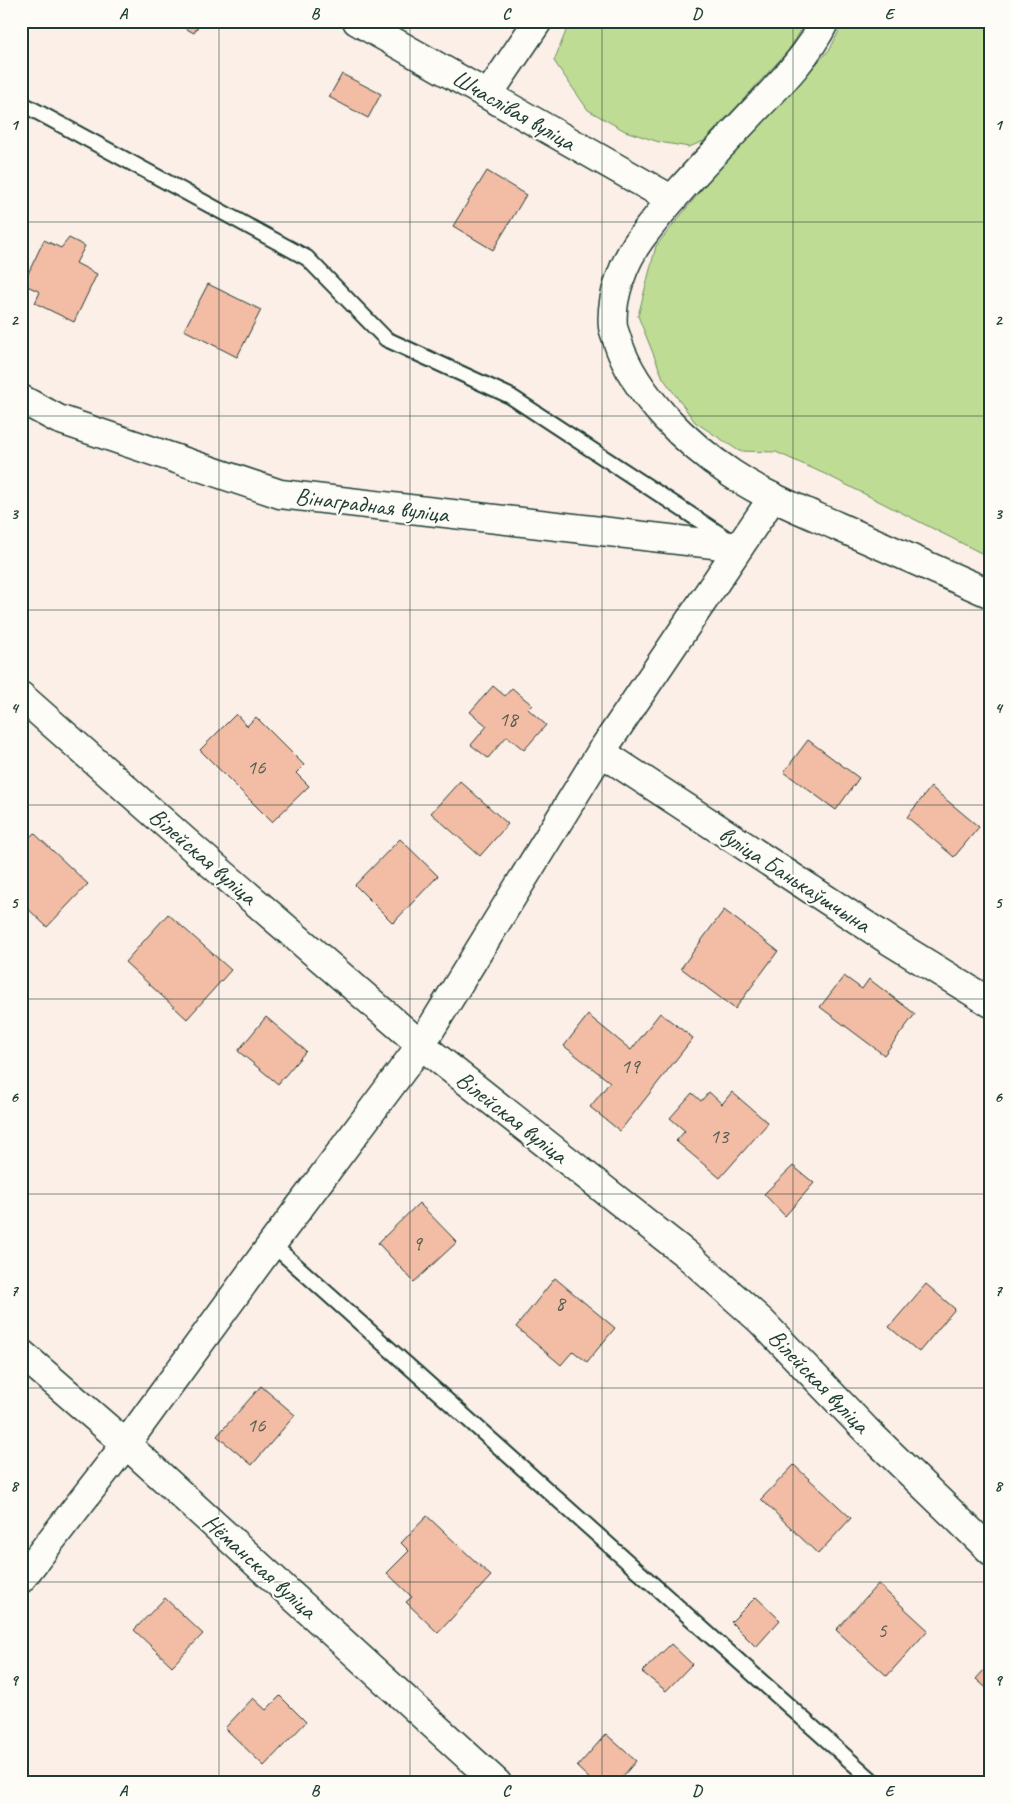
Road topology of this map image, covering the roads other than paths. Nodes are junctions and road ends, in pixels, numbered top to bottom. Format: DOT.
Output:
graph roads {
  1 [pos="357,21"];
  2 [pos="538,21"];
  3 [pos="825,21"];
  4 [pos="488,95"];
  5 [pos="21,103"];
  6 [pos="671,199"];
  7 [pos="21,399"];
  8 [pos="773,497"];
  9 [pos="740,547"];
  10 [pos="991,594"];
  11 [pos="21,696"];
  12 [pos="600,752"];
  13 [pos="991,1003"];
  14 [pos="421,1046"];
  15 [pos="272,1244"];
  16 [pos="21,1352"];
  17 [pos="126,1444"];
  18 [pos="991,1551"];
  19 [pos="21,1579"];
  20 [pos="497,1783"];
  21 [pos="875,1783"];
  1 -- 4 [label="street, Шчаслівая вуліца"];
  2 -- 4 [label="street"];
  3 -- 6 [label="street"];
  4 -- 6 [label="street, Шчаслівая вуліца"];
  5 -- 9 [label="lane"];
  6 -- 8 [label="street"];
  7 -- 9 [label="street, Вінаградная вуліца"];
  8 -- 9 [label="street"];
  8 -- 10 [label="street"];
  9 -- 12 [label="street"];
  11 -- 14 [label="street, Вілейская вуліца"];
  12 -- 13 [label="street, вуліца Банькаўшчына"];
  12 -- 14 [label="street"];
  14 -- 15 [label="street"];
  14 -- 18 [label="street, Вілейская вуліца"];
  15 -- 17 [label="street"];
  15 -- 21 [label="lane"];
  16 -- 17 [label="street, Нёманская вуліца"];
  17 -- 19 [label="street"];
  17 -- 20 [label="street, Нёманская вуліца"];
}
